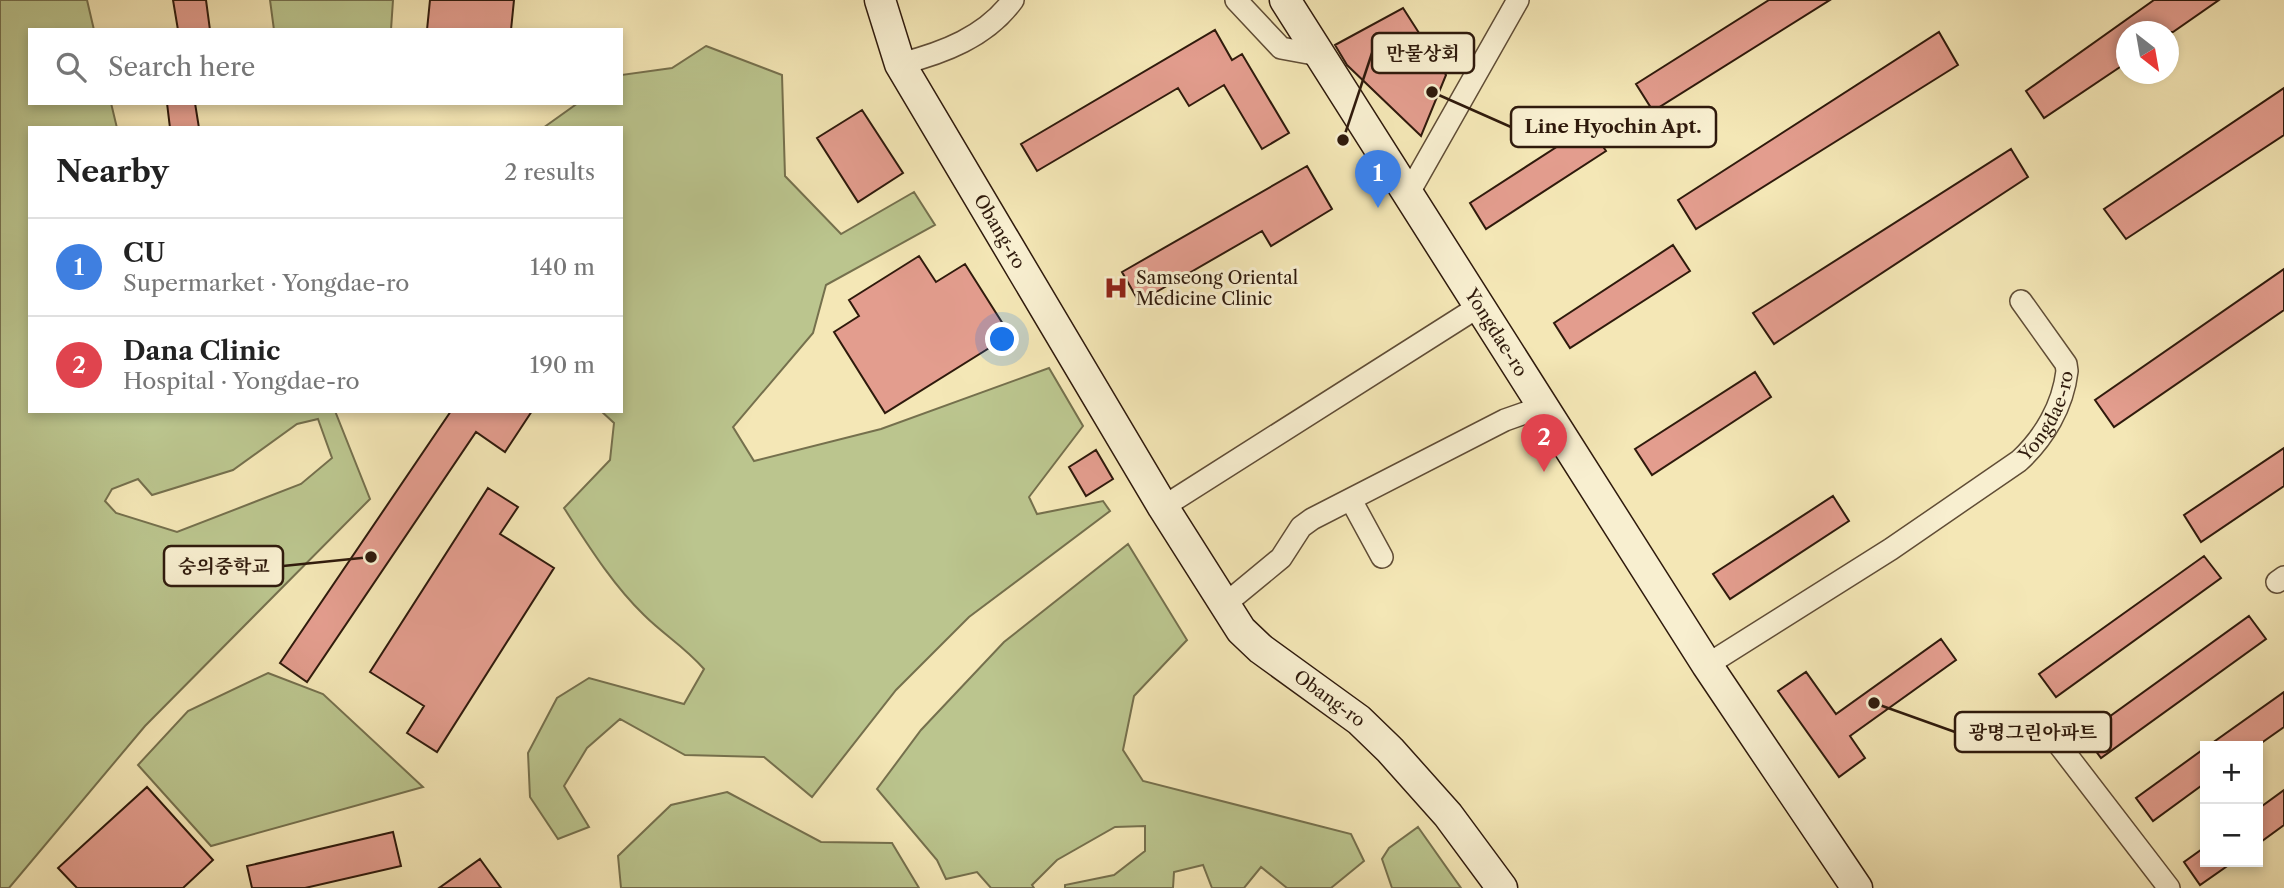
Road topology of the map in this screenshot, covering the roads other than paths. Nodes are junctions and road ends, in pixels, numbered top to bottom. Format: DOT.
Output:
graph roads {
  1 [pos="880,0"];
  2 [pos="1013,0"];
  3 [pos="1236,0"];
  4 [pos="1284,0"];
  5 [pos="1518,0"];
  6 [pos="1319,55"];
  7 [pos="900,64"];
  8 [pos="1407,197"];
  9 [pos="2021,302"];
  10 [pos="1478,307"];
  11 [pos="1542,407"];
  12 [pos="1351,500"];
  13 [pos="1163,507"];
  14 [pos="1382,557"];
  15 [pos="1224,605"];
  16 [pos="1707,664"];
  17 [pos="2053,737"];
  18 [pos="1502,888"];
  19 [pos="1857,888"];
  20 [pos="2169,888"];
  1 -- 7 [label="main road, Obang-ro"];
  2 -- 7 [label="street"];
  3 -- 6 [label="street"];
  4 -- 6 [label="main road, Yongdae-ro"];
  5 -- 8 [label="street"];
  6 -- 8 [label="main road, Yongdae-ro"];
  7 -- 13 [label="main road, Obang-ro"];
  8 -- 10 [label="main road, Yongdae-ro"];
  9 -- 16 [label="street, Yongdae-ro"];
  10 -- 11 [label="main road, Yongdae-ro"];
  10 -- 13 [label="street"];
  11 -- 12 [label="street"];
  11 -- 16 [label="main road, Yongdae-ro"];
  12 -- 14 [label="street"];
  12 -- 15 [label="street"];
  13 -- 15 [label="main road, Obang-ro"];
  15 -- 18 [label="main road, Obang-ro"];
  16 -- 19 [label="main road, Yongdae-ro"];
  17 -- 20 [label="street"];
}
